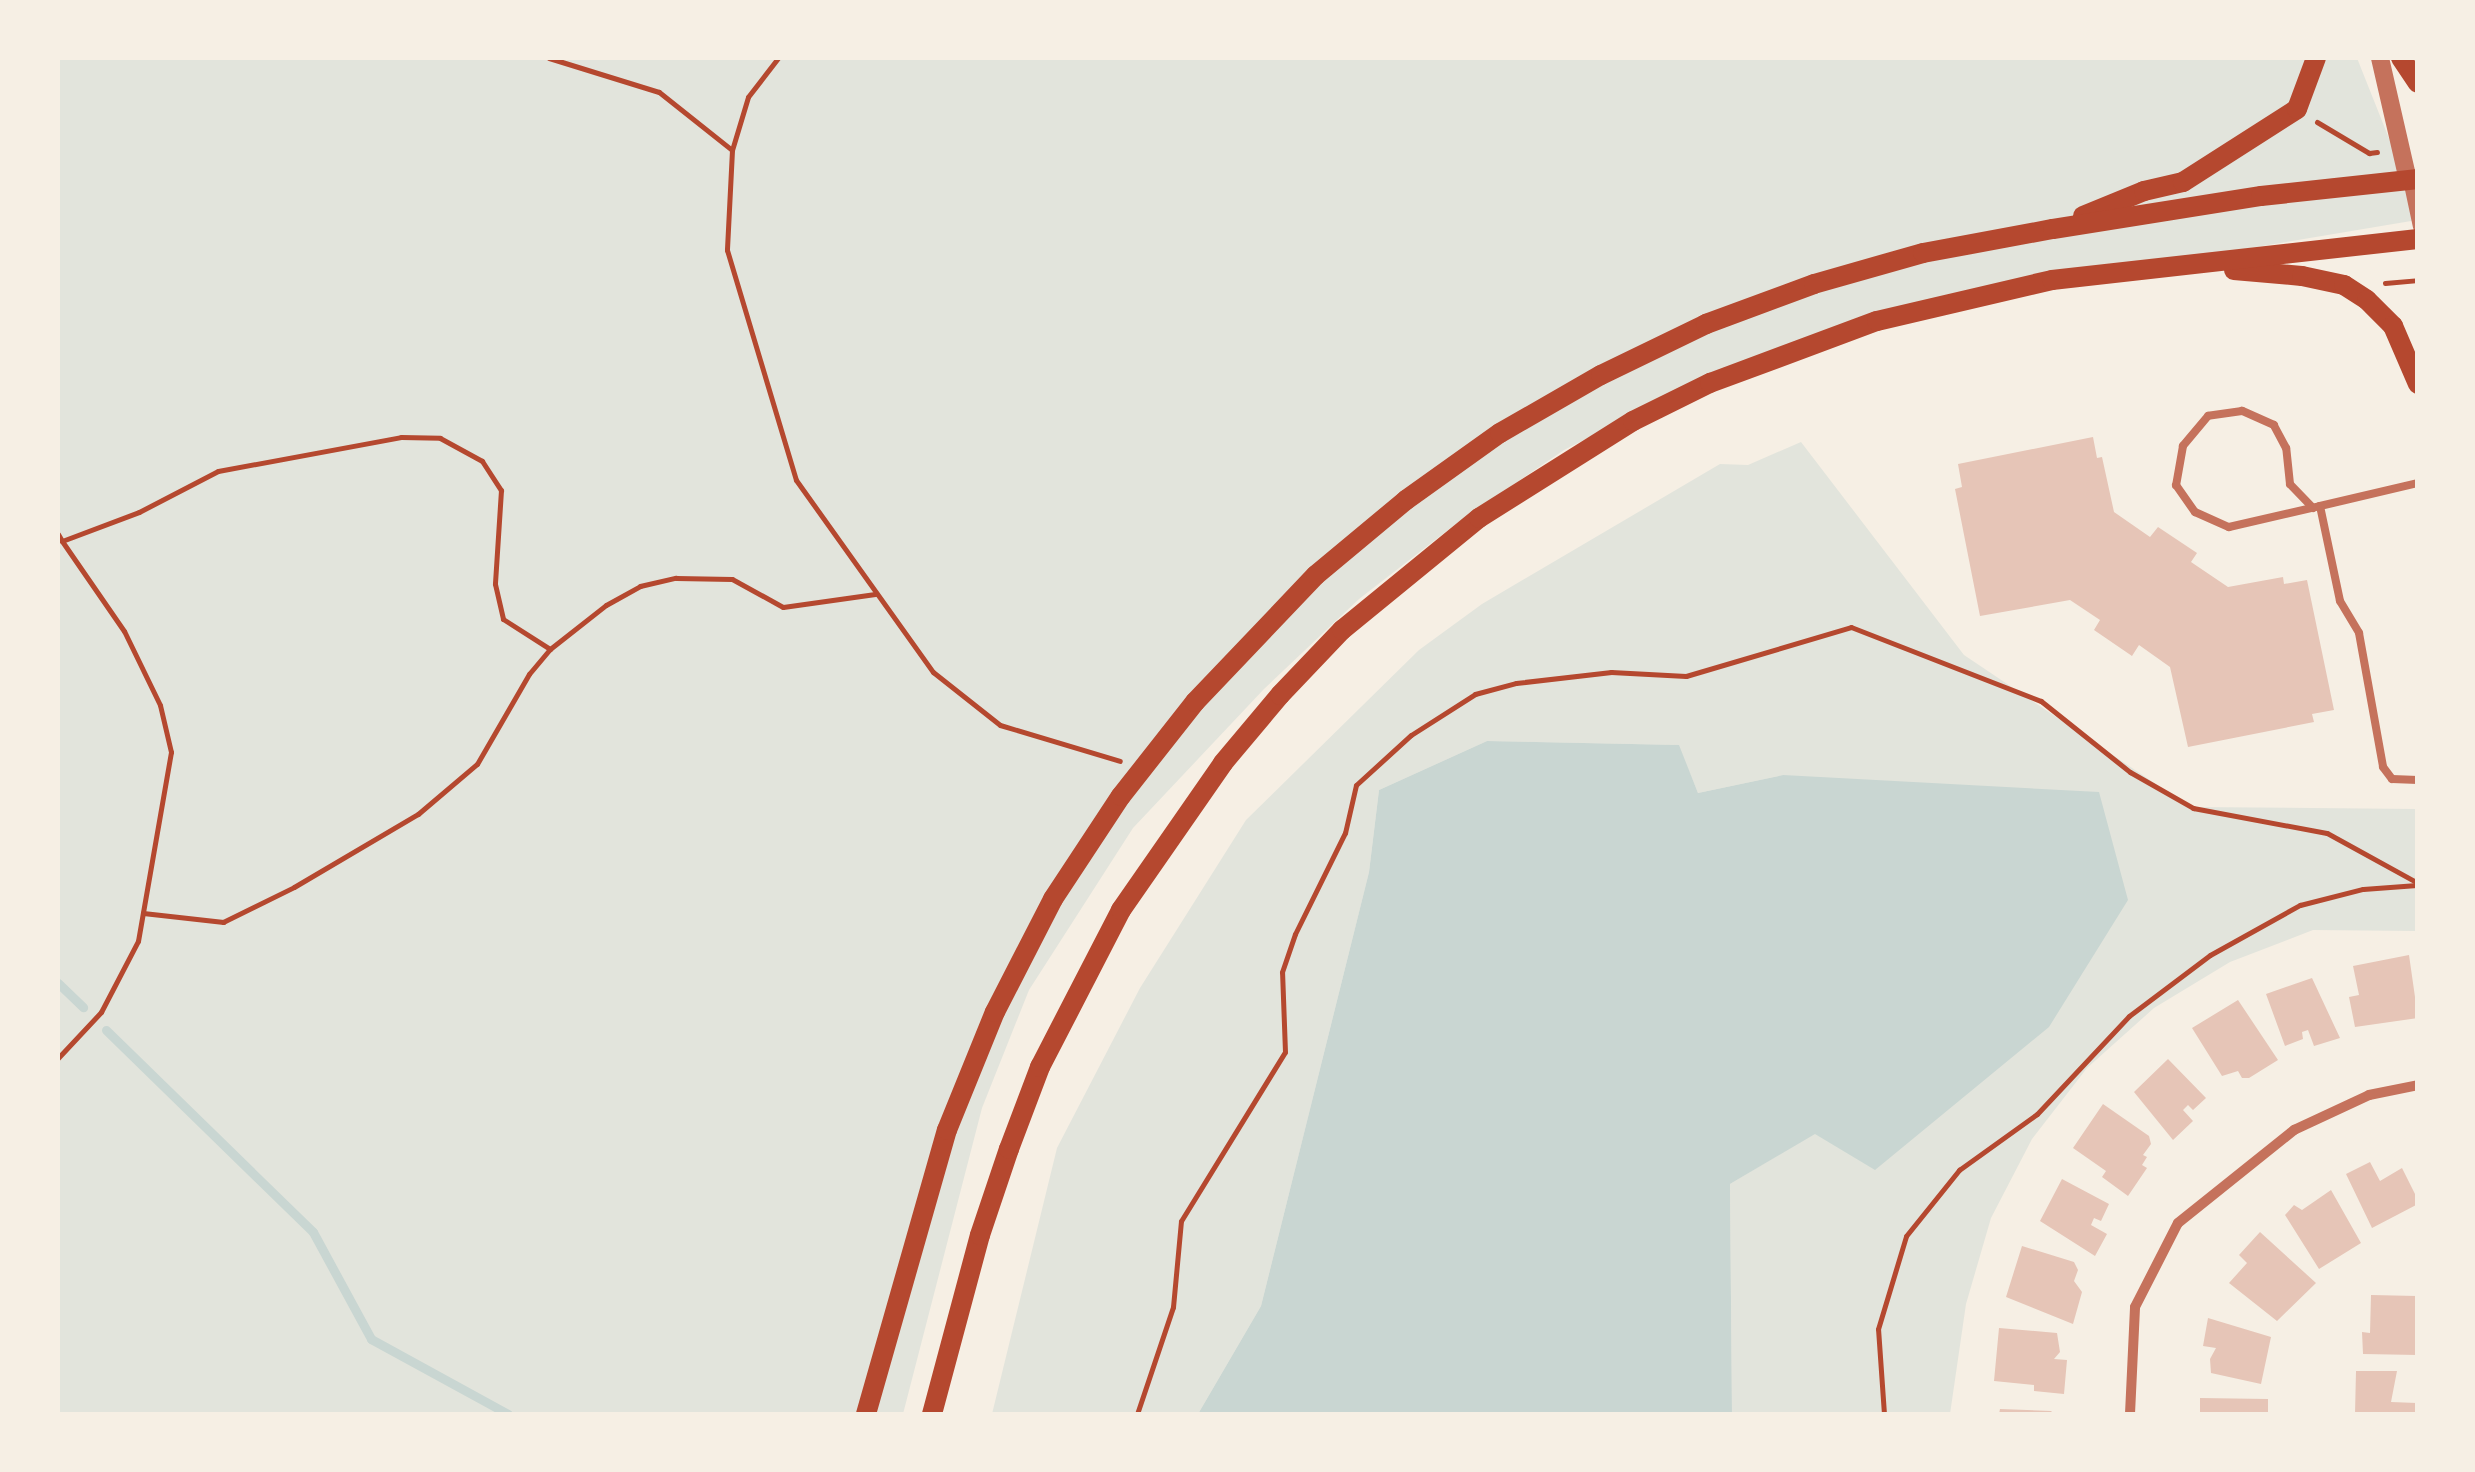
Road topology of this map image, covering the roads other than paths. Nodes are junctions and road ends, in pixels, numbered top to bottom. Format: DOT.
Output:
graph roads {
  1 [pos="2316,58"];
  2 [pos="2380,58"];
  3 [pos="2402,58"];
  4 [pos="2418,83"];
  5 [pos="2413,180"];
  6 [pos="2418,227"];
  7 [pos="2053,228"];
  8 [pos="2418,240"];
  9 [pos="2192,267"];
  10 [pos="2418,384"];
  11 [pos="2418,483"];
  12 [pos="2317,507"];
  13 [pos="2418,780"];
  14 [pos="2418,1085"];
  15 [pos="866,1414"];
  16 [pos="932,1414"];
  17 [pos="2130,1414"];
  1 -- 7 [label="main road"];
  2 -- 5 [label="street"];
  3 -- 4 [label="main road"];
  5 -- 6 [label="street"];
  5 -- 7 [label="main road"];
  7 -- 15 [label="main road"];
  8 -- 9 [label="main road"];
  9 -- 10 [label="main road"];
  9 -- 16 [label="main road"];
  11 -- 12 [label="lane"];
  12 -- 12 [label="lane"];
  12 -- 13 [label="lane"];
  14 -- 17 [label="street"];
}
